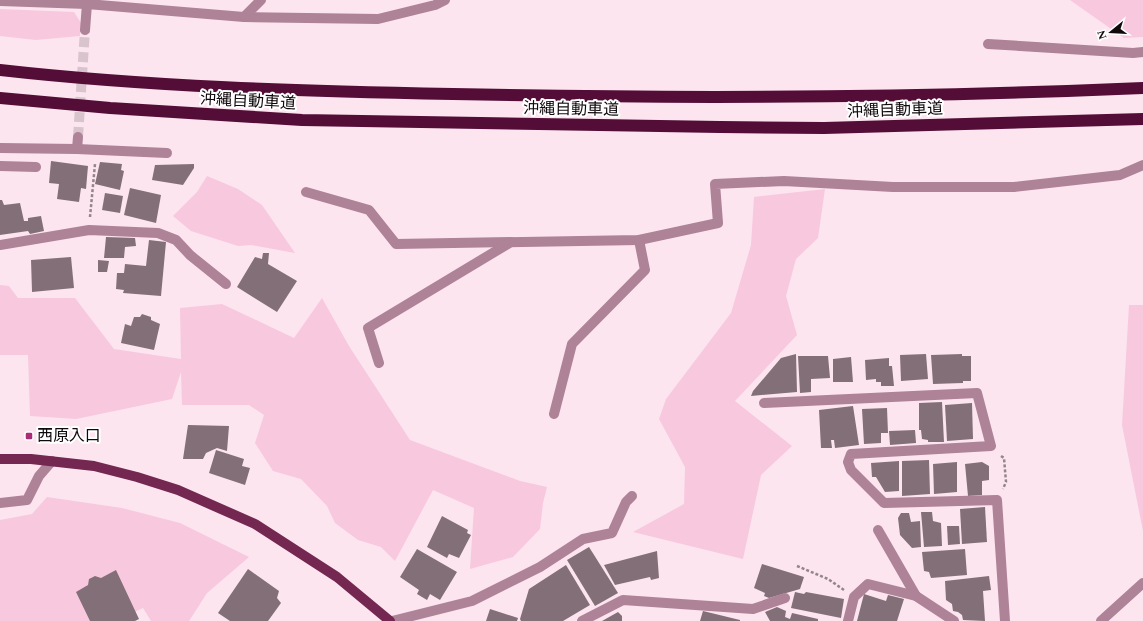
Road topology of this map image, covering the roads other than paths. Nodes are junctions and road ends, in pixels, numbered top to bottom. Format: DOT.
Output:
graph roads {
  1 [pos="261,0"];
  2 [pos="445,0"];
  3 [pos="0,1"];
  4 [pos="87,4"];
  5 [pos="244,17"];
  6 [pos="85,30"];
  7 [pos="988,44"];
  8 [pos="1143,52"];
  9 [pos="0,70"];
  10 [pos="1143,88"];
  11 [pos="0,98"];
  12 [pos="1143,118"];
  13 [pos="78,137"];
  14 [pos="0,148"];
  15 [pos="77,149"];
  16 [pos="167,153"];
  17 [pos="1143,165"];
  18 [pos="0,166"];
  19 [pos="36,167"];
  20 [pos="306,192"];
  21 [pos="639,240"];
  22 [pos="511,242"];
  23 [pos="0,245"];
  24 [pos="226,284"];
  25 [pos="378,363"];
  26 [pos="764,403"];
  27 [pos="554,414"];
  28 [pos="0,459"];
  29 [pos="52,461"];
  30 [pos="632,496"];
  31 [pos="0,503"];
  32 [pos="878,530"];
  33 [pos="1143,583"];
  34 [pos="916,596"];
  35 [pos="785,598"];
  36 [pos="391,621"];
  37 [pos="582,621"];
  38 [pos="848,621"];
  39 [pos="954,621"];
  40 [pos="1005,621"];
  41 [pos="1101,621"];
  1 -- 5 [label="street"];
  2 -- 5 [label="street"];
  3 -- 4 [label="street"];
  4 -- 5 [label="street"];
  4 -- 6 [label="street"];
  7 -- 8 [label="street"];
  9 -- 10 [label="highway, 沖縄自動車道"];
  11 -- 12 [label="highway, 沖縄自動車道"];
  13 -- 15 [label="street"];
  14 -- 15 [label="street"];
  15 -- 16 [label="street"];
  17 -- 21 [label="street"];
  18 -- 19 [label="street"];
  20 -- 22 [label="street"];
  21 -- 22 [label="street"];
  21 -- 27 [label="street"];
  22 -- 25 [label="street"];
  23 -- 24 [label="street"];
  26 -- 40 [label="street"];
  28 -- 29 [label="main road"];
  29 -- 31 [label="street"];
  29 -- 36 [label="main road"];
  30 -- 36 [label="street"];
  32 -- 34 [label="street"];
  33 -- 41 [label="street"];
  34 -- 38 [label="street"];
  34 -- 39 [label="street"];
  35 -- 37 [label="street"];
}
